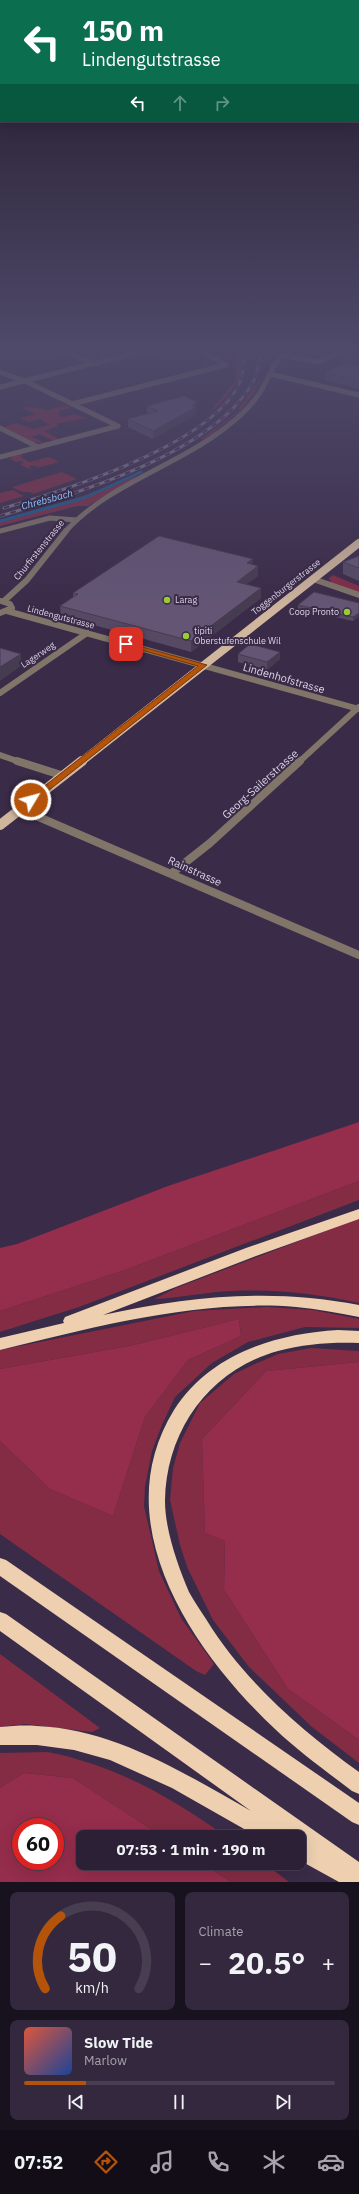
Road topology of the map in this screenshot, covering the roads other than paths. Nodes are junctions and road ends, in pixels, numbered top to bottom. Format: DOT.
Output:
graph roads {
  1 [pos="20,438"];
  2 [pos="73,438"];
  3 [pos="212,438"];
  4 [pos="38,447"];
  5 [pos="0,457"];
  6 [pos="77,520"];
  7 [pos="0,531"];
  8 [pos="359,543"];
  9 [pos="313,579"];
  10 [pos="359,595"];
  11 [pos="2,601"];
  12 [pos="8,611"];
  13 [pos="0,613"];
  14 [pos="87,633"];
  15 [pos="203,665"];
  16 [pos="0,693"];
  17 [pos="358,708"];
  18 [pos="0,755"];
  19 [pos="64,776"];
  20 [pos="20,808"];
  21 [pos="0,825"];
  22 [pos="172,872"];
  23 [pos="359,955"];
  24 [pos="359,1214"];
  25 [pos="359,1311"];
  26 [pos="28,1337"];
  27 [pos="359,1338"];
  28 [pos="0,1344"];
  29 [pos="0,1566"];
  30 [pos="0,1620"];
  31 [pos="0,1736"];
  32 [pos="359,1784"];
  33 [pos="359,1815"];
  34 [pos="265,1830"];
  35 [pos="306,1853"];
  36 [pos="359,1874"];
  37 [pos="359,1882"];
  1 -- 4 [label="street"];
  2 -- 4 [label="street"];
  3 -- 6 [label="street, Churfirstenstrasse"];
  4 -- 5 [label="street"];
  6 -- 7 [label="street"];
  6 -- 11 [label="street, Churfirstenstrasse"];
  8 -- 9 [label="main road, Toggenburgerstrasse"];
  9 -- 10 [label="street"];
  9 -- 15 [label="main road, Toggenburgerstrasse"];
  11 -- 12 [label="street"];
  12 -- 13 [label="street"];
  12 -- 14 [label="street, Lindengutstrasse"];
  14 -- 15 [label="street, Lindengutstrasse"];
  14 -- 16 [label="street, Lagerweg"];
  15 -- 17 [label="street, Lindenhofstrasse"];
  15 -- 19 [label="main road, Toggenburgerstrasse"];
  17 -- 22 [label="street, Georg-Sailerstrasse"];
  18 -- 19 [label="street"];
  19 -- 20 [label="main road, Toggenburgerstrasse"];
  20 -- 21 [label="main road, Toggenburgerstrasse"];
  20 -- 22 [label="street, Rainstrasse"];
  22 -- 23 [label="street, Rainstrasse"];
  24 -- 26 [label="highway"];
  25 -- 26 [label="highway"];
  26 -- 28 [label="highway"];
  27 -- 32 [label="highway"];
  29 -- 33 [label="highway"];
  30 -- 36 [label="highway"];
  31 -- 34 [label="highway"];
  35 -- 37 [label="highway"];
}
